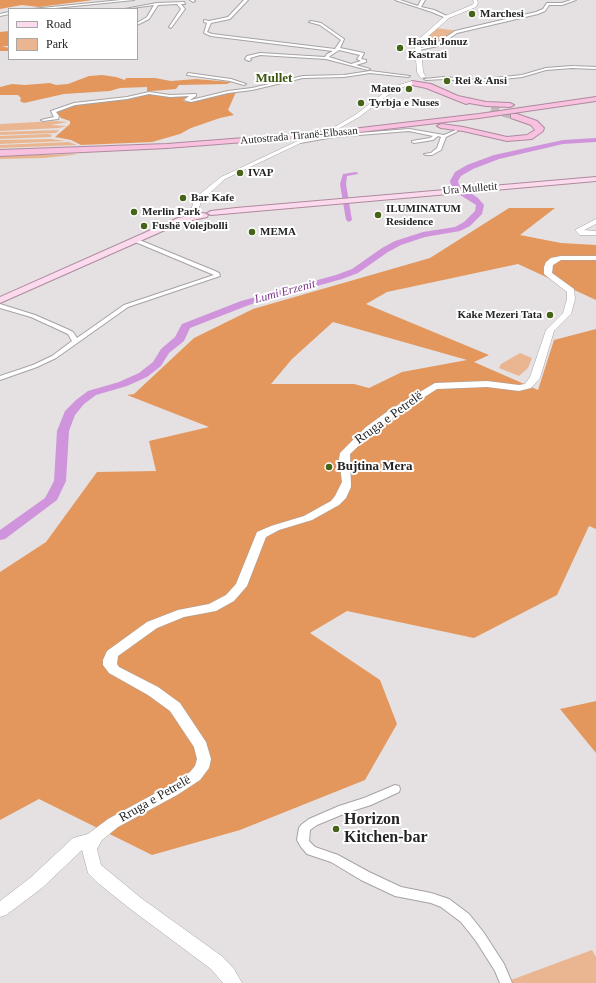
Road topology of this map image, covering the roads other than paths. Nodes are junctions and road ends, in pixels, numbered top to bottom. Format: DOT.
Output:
graph roads {
  1 [pos="132,0"];
  2 [pos="149,0"];
  3 [pos="246,0"];
  4 [pos="397,0"];
  5 [pos="423,0"];
  6 [pos="475,0"];
  7 [pos="574,0"];
  8 [pos="184,3"];
  9 [pos="158,4"];
  10 [pos="179,4"];
  11 [pos="419,7"];
  12 [pos="64,8"];
  13 [pos="133,8"];
  14 [pos="447,17"];
  15 [pos="311,22"];
  16 [pos="138,23"];
  17 [pos="171,27"];
  18 [pos="337,49"];
  19 [pos="419,50"];
  20 [pos="327,58"];
  21 [pos="249,60"];
  22 [pos="351,65"];
  23 [pos="596,68"];
  24 [pos="380,73"];
  25 [pos="188,74"];
  26 [pos="244,79"];
  27 [pos="424,79"];
  28 [pos="401,80"];
  29 [pos="412,80"];
  30 [pos="244,84"];
  31 [pos="252,89"];
  32 [pos="444,93"];
  33 [pos="596,97"];
  34 [pos="457,98"];
  35 [pos="491,109"];
  36 [pos="528,109"];
  37 [pos="514,116"];
  38 [pos="43,120"];
  39 [pos="417,122"];
  40 [pos="336,128"];
  41 [pos="379,129"];
  42 [pos="456,131"];
  43 [pos="482,134"];
  44 [pos="436,136"];
  45 [pos="444,136"];
  46 [pos="303,140"];
  47 [pos="414,142"];
  48 [pos="0,152"];
  49 [pos="426,154"];
  50 [pos="596,179"];
  51 [pos="203,210"];
  52 [pos="596,221"];
  53 [pos="596,233"];
  54 [pos="135,240"];
  55 [pos="596,258"];
  56 [pos="0,300"];
  57 [pos="0,306"];
  58 [pos="74,341"];
  59 [pos="0,378"];
  60 [pos="394,789"];
  61 [pos="93,839"];
  62 [pos="0,910"];
  63 [pos="233,983"];
  64 [pos="506,983"];
  1 -- 12 [label="street"];
  2 -- 9 [label="street"];
  3 -- 18 [label="street"];
  4 -- 11 [label="street"];
  5 -- 11 [label="street"];
  6 -- 14 [label="street"];
  7 -- 19 [label="street"];
  8 -- 10 [label="street"];
  9 -- 10 [label="street"];
  9 -- 13 [label="street"];
  9 -- 16 [label="street"];
  10 -- 17 [label="street"];
  11 -- 14 [label="street"];
  14 -- 19 [label="street"];
  15 -- 18 [label="street"];
  18 -- 20 [label="street"];
  18 -- 22 [label="street"];
  19 -- 27 [label="street"];
  20 -- 21 [label="street"];
  20 -- 22 [label="street"];
  22 -- 24 [label="street"];
  23 -- 27 [label="street"];
  24 -- 28 [label="street"];
  24 -- 31 [label="street"];
  25 -- 30 [label="street"];
  26 -- 30 [label="street"];
  27 -- 29 [label="highway"];
  27 -- 29 [label="street"];
  27 -- 32 [label="highway"];
  28 -- 29 [label="street"];
  28 -- 29 [label="street"];
  28 -- 40 [label="street"];
  30 -- 31 [label="street"];
  31 -- 38 [label="street"];
  32 -- 34 [label="highway"];
  32 -- 39 [label="highway"];
  33 -- 34 [label="highway"];
  33 -- 36 [label="highway, Autostrada Tiranë-Elbasan"];
  33 -- 39 [label="highway, Autostrada Tiranë-Elbasan"];
  34 -- 35 [label="highway"];
  36 -- 41 [label="highway, Autostrada Tiranë-Elbasan"];
  36 -- 43 [label="highway"];
  37 -- 43 [label="highway"];
  39 -- 48 [label="highway, Autostrada Tiranë-Elbasan"];
  41 -- 43 [label="highway"];
  41 -- 48 [label="highway, Autostrada Tiranë-Elbasan"];
  42 -- 45 [label="street"];
  44 -- 45 [label="street"];
  44 -- 46 [label="street"];
  44 -- 47 [label="street"];
  45 -- 49 [label="street"];
  46 -- 51 [label="street"];
  50 -- 51 [label="main road, Ura Mulletit"];
  51 -- 54 [label="main road, Ura Mulletit"];
  52 -- 53 [label="street"];
  54 -- 56 [label="main road, Ura Mulletit"];
  54 -- 58 [label="street"];
  55 -- 61 [label="street, Rruga e Petrelë"];
  57 -- 58 [label="street"];
  58 -- 59 [label="street"];
  60 -- 64 [label="street"];
  61 -- 62 [label="street"];
  61 -- 63 [label="street"];
}
